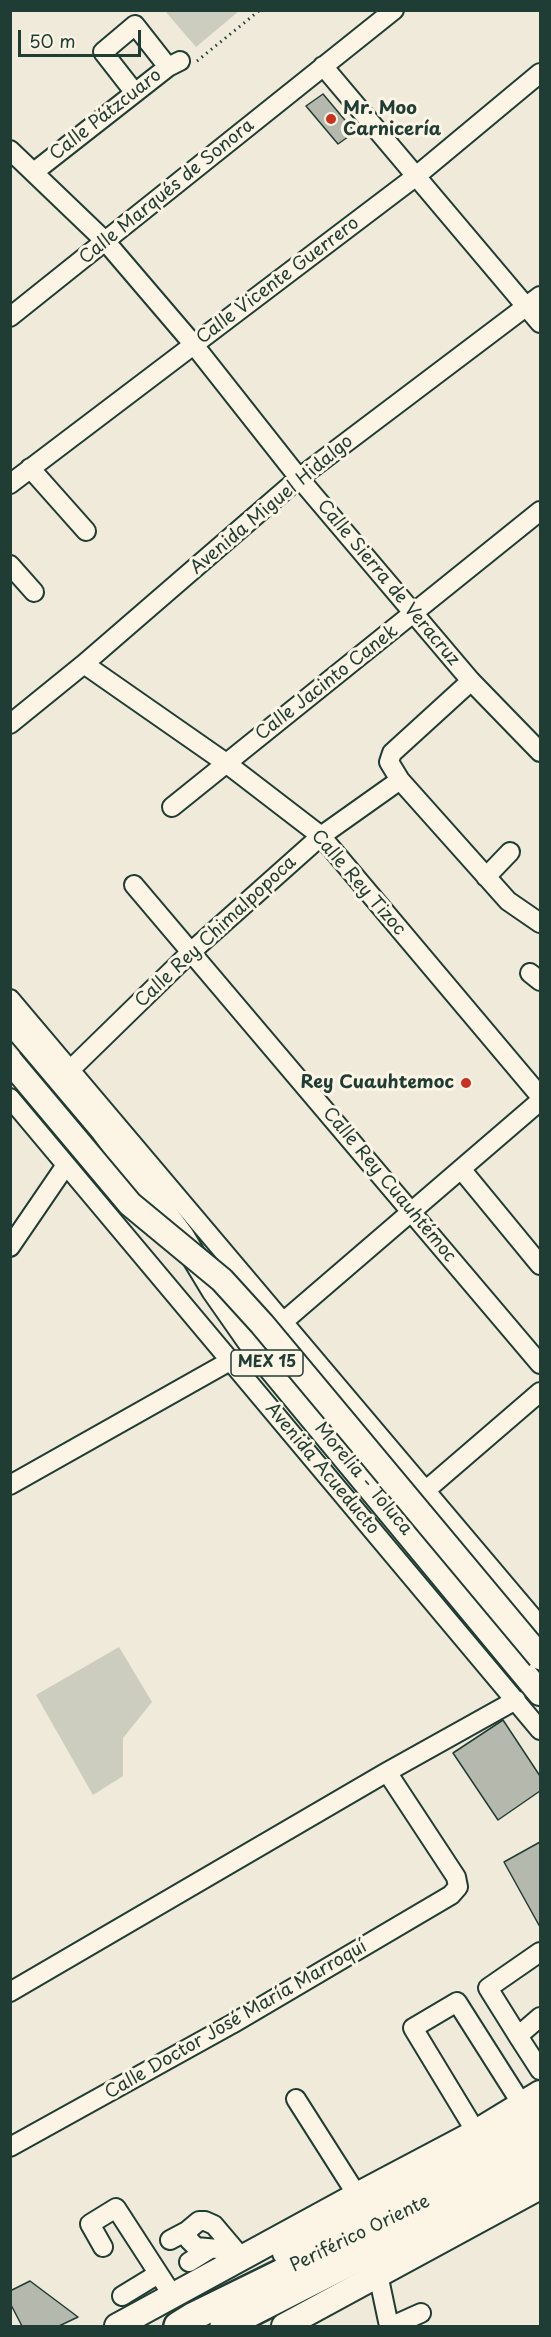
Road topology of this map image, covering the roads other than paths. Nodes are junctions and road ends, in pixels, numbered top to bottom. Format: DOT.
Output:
graph roads {
  1 [pos="394,10"];
  2 [pos="323,66"];
  3 [pos="540,73"];
  4 [pos="135,93"];
  5 [pos="10,150"];
  6 [pos="34,172"];
  7 [pos="415,177"];
  8 [pos="106,242"];
  9 [pos="533,301"];
  10 [pos="10,317"];
  11 [pos="540,323"];
  12 [pos="194,345"];
  13 [pos="30,468"];
  14 [pos="299,478"];
  15 [pos="10,484"];
  16 [pos="540,511"];
  17 [pos="86,531"];
  18 [pos="10,565"];
  19 [pos="34,592"];
  20 [pos="414,614"];
  21 [pos="84,664"];
  22 [pos="471,681"];
  23 [pos="10,724"];
  24 [pos="540,752"];
  25 [pos="226,763"];
  26 [pos="400,780"];
  27 [pos="172,807"];
  28 [pos="321,836"];
  29 [pos="510,852"];
  30 [pos="486,877"];
  31 [pos="134,885"];
  32 [pos="540,923"];
  33 [pos="192,951"];
  34 [pos="10,999"];
  35 [pos="10,1020"];
  36 [pos="10,1061"];
  37 [pos="69,1071"];
  38 [pos="10,1098"];
  39 [pos="540,1098"];
  40 [pos="66,1165"];
  41 [pos="461,1169"];
  42 [pos="410,1211"];
  43 [pos="10,1247"];
  44 [pos="540,1264"];
  45 [pos="283,1322"];
  46 [pos="230,1360"];
  47 [pos="540,1364"];
  48 [pos="540,1392"];
  49 [pos="10,1485"];
  50 [pos="425,1491"];
  51 [pos="540,1626"];
  52 [pos="540,1658"];
  53 [pos="540,1693"];
  54 [pos="516,1700"];
  55 [pos="540,1730"];
  56 [pos="387,1772"];
  57 [pos="540,1952"];
  58 [pos="10,1992"];
  59 [pos="540,2017"];
  60 [pos="518,2036"];
  61 [pos="540,2070"];
  62 [pos="296,2099"];
  63 [pos="535,2106"];
  64 [pos="476,2132"];
  65 [pos="540,2140"];
  66 [pos="10,2147"];
  67 [pos="540,2165"];
  68 [pos="540,2187"];
  69 [pos="357,2195"];
  70 [pos="186,2231"];
  71 [pos="170,2240"];
  72 [pos="104,2247"];
  73 [pos="210,2249"];
  74 [pos="237,2261"];
  75 [pos="189,2262"];
  76 [pos="159,2274"];
  77 [pos="379,2280"];
  78 [pos="122,2296"];
  79 [pos="421,2313"];
  80 [pos="173,2315"];
  81 [pos="119,2326"];
  82 [pos="224,2326"];
  83 [pos="284,2326"];
  84 [pos="300,2326"];
  85 [pos="391,2326"];
  1 -- 2 [label="street, Calle Marqués de Sonora"];
  2 -- 7 [label="street"];
  2 -- 8 [label="street, Calle Marqués de Sonora"];
  3 -- 7 [label="street, Calle Vicente Guerrero"];
  4 -- 4 [label="street, Calle Pátzcuaro"];
  4 -- 6 [label="street, Calle Pátzcuaro"];
  5 -- 6 [label="street, Calle Sierra de Veracruz"];
  6 -- 8 [label="street, Calle Sierra de Veracruz"];
  7 -- 9 [label="street"];
  7 -- 12 [label="street, Calle Vicente Guerrero"];
  8 -- 10 [label="street, Calle Marqués de Sonora"];
  8 -- 12 [label="street, Calle Sierra de Veracruz"];
  9 -- 11 [label="street"];
  9 -- 14 [label="street, Avenida Miguel Hidalgo"];
  12 -- 13 [label="street, Calle Vicente Guerrero"];
  12 -- 14 [label="street, Calle Sierra de Veracruz"];
  13 -- 15 [label="street, Calle Vicente Guerrero"];
  13 -- 17 [label="street"];
  14 -- 20 [label="street, Calle Sierra de Veracruz"];
  14 -- 21 [label="street, Avenida Miguel Hidalgo"];
  16 -- 20 [label="street, Calle Jacinto Canek"];
  18 -- 19 [label="street"];
  20 -- 22 [label="street, Calle Sierra de Veracruz"];
  20 -- 25 [label="street, Calle Jacinto Canek"];
  21 -- 23 [label="street, Avenida Miguel Hidalgo"];
  21 -- 25 [label="street, Calle Rey Tizoc"];
  22 -- 24 [label="street, Calle Sierra de Veracruz"];
  22 -- 26 [label="street"];
  25 -- 27 [label="street, Calle Jacinto Canek"];
  25 -- 28 [label="street, Calle Rey Tizoc"];
  26 -- 28 [label="street, Calle Rey Chimalpopoca"];
  26 -- 30 [label="street"];
  28 -- 33 [label="street, Calle Rey Chimalpopoca"];
  28 -- 39 [label="street, Calle Rey Tizoc"];
  29 -- 30 [label="street"];
  30 -- 32 [label="street"];
  31 -- 33 [label="street, Calle Rey Cuauhtémoc"];
  33 -- 37 [label="street, Calle Rey Chimalpopoca"];
  33 -- 42 [label="street, Calle Rey Cuauhtémoc"];
  34 -- 37 [label="street"];
  35 -- 53 [label="main road, Morelia - Toluca / MEX 15, bridge"];
  36 -- 52 [label="main road, Morelia - Toluca / MEX 15, bridge"];
  37 -- 45 [label="street"];
  38 -- 40 [label="street, Avenida Acueducto"];
  39 -- 41 [label="street"];
  40 -- 43 [label="street"];
  40 -- 46 [label="street, Avenida Acueducto"];
  41 -- 42 [label="street"];
  41 -- 44 [label="street"];
  42 -- 45 [label="street"];
  42 -- 47 [label="street, Calle Rey Cuauhtémoc"];
  45 -- 50 [label="street"];
  46 -- 49 [label="street"];
  46 -- 54 [label="street, Avenida Acueducto"];
  48 -- 50 [label="street"];
  50 -- 51 [label="street"];
  54 -- 55 [label="street, Avenida Acueducto"];
  54 -- 56 [label="street"];
  56 -- 58 [label="street"];
  56 -- 66 [label="street, Calle Doctor José María Marroquí"];
  57 -- 60 [label="street"];
  59 -- 60 [label="street"];
  60 -- 61 [label="street"];
  62 -- 69 [label="street"];
  63 -- 64 [label="main road"];
  63 -- 64 [label="street"];
  63 -- 80 [label="main road"];
  64 -- 69 [label="main road"];
  65 -- 80 [label="highway, Periférico Oriente"];
  67 -- 82 [label="highway, Periférico Oriente"];
  68 -- 77 [label="main road"];
  69 -- 74 [label="main road"];
  70 -- 71 [label="street"];
  70 -- 73 [label="street"];
  70 -- 74 [label="street"];
  72 -- 76 [label="street"];
  73 -- 74 [label="street"];
  73 -- 75 [label="street"];
  74 -- 80 [label="main road"];
  76 -- 78 [label="street"];
  76 -- 80 [label="street"];
  77 -- 83 [label="main road"];
  77 -- 84 [label="street"];
  77 -- 85 [label="street"];
  79 -- 85 [label="street"];
  80 -- 81 [label="main road"];
}
